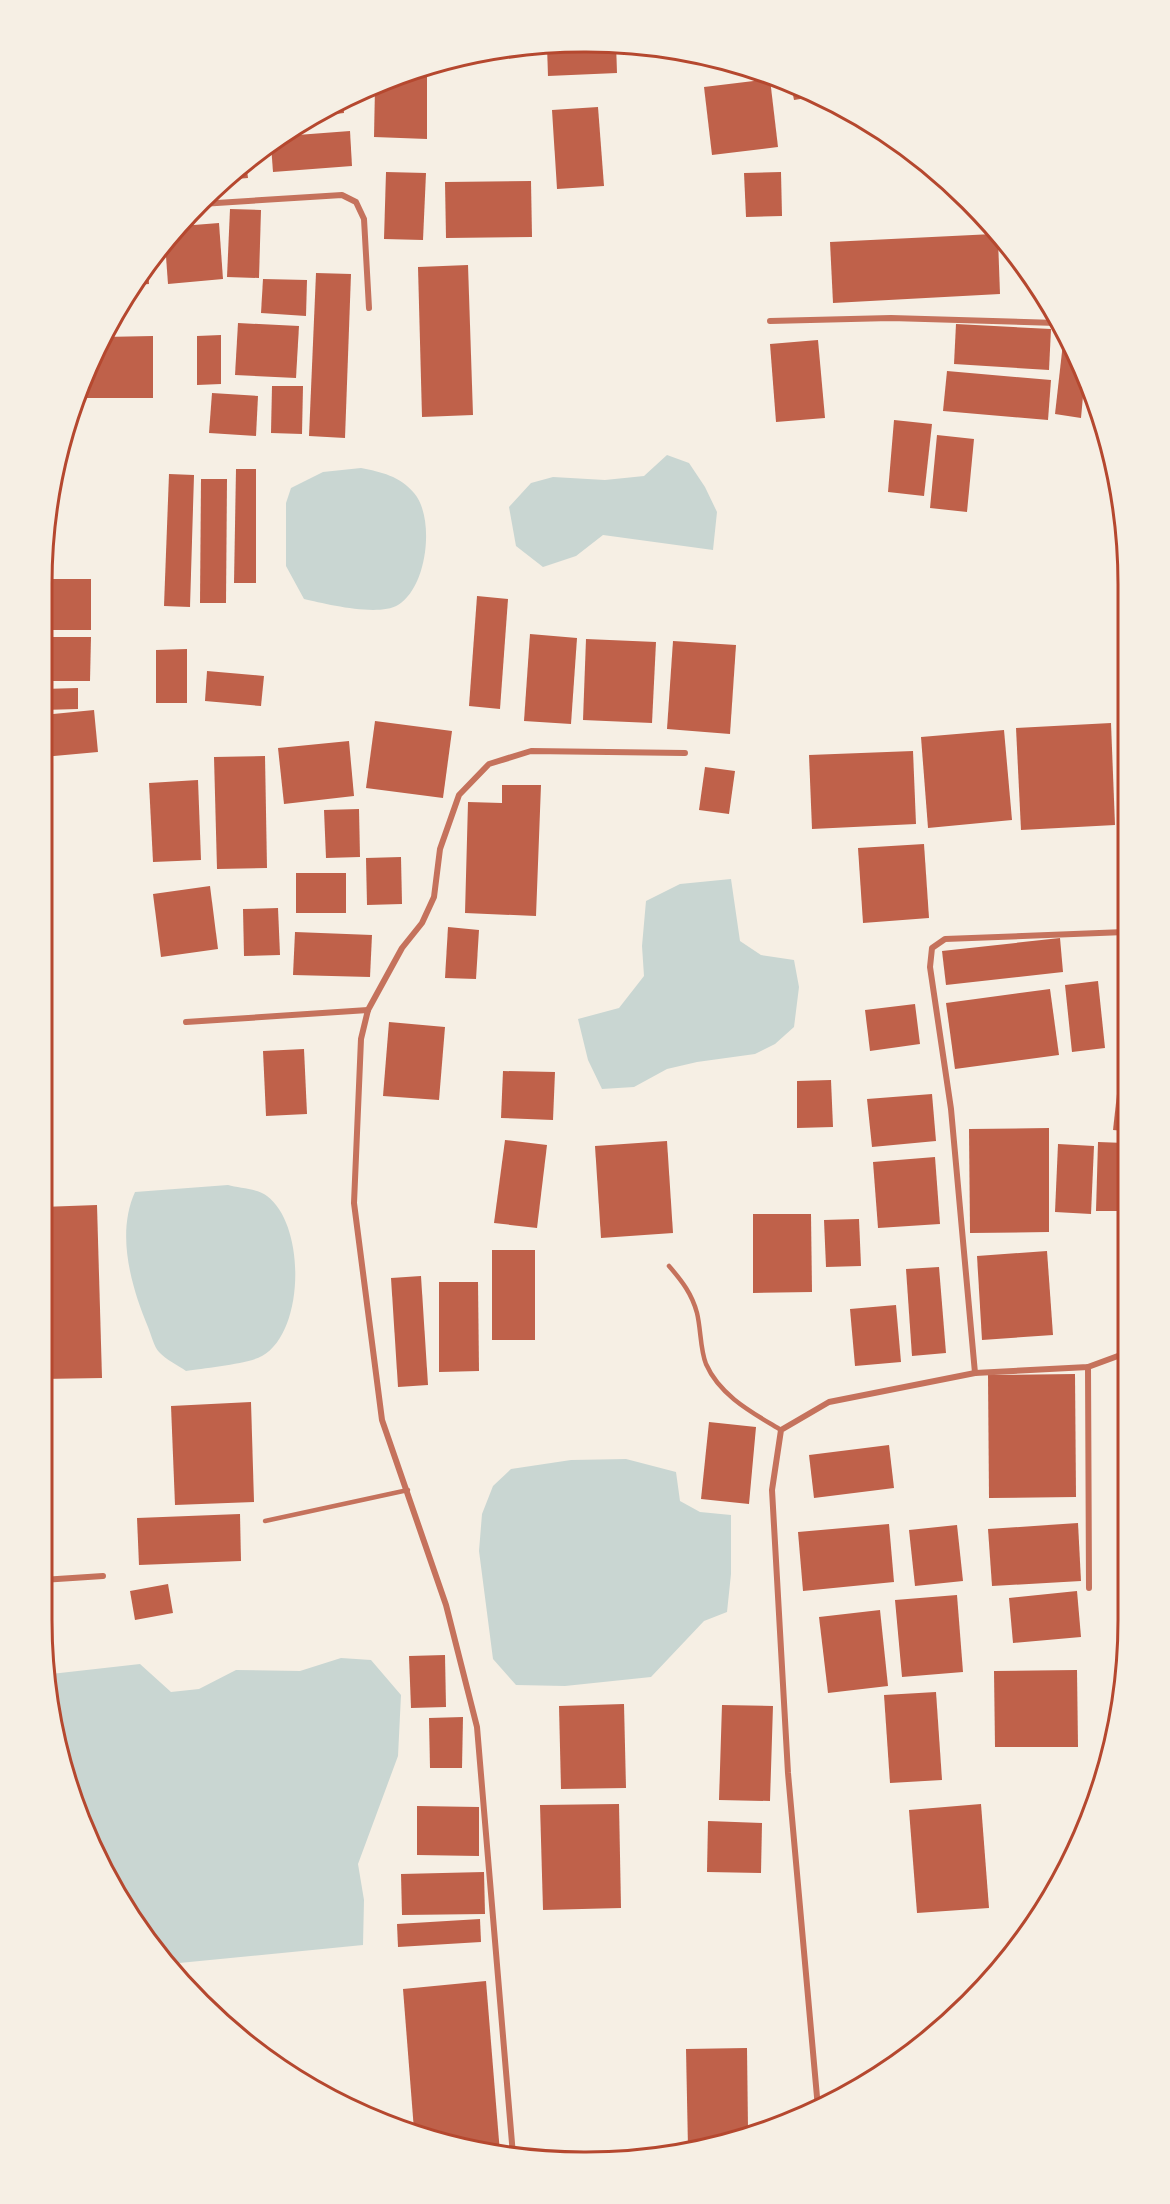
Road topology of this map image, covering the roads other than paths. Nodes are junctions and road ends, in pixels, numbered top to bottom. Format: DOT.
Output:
graph roads {
  1 [pos="213,203"];
  2 [pos="369,308"];
  3 [pos="770,321"];
  4 [pos="1048,323"];
  5 [pos="685,753"];
  6 [pos="1118,932"];
  7 [pos="368,1010"];
  8 [pos="186,1022"];
  9 [pos="669,1266"];
  10 [pos="1118,1356"];
  11 [pos="1089,1367"];
  12 [pos="975,1373"];
  13 [pos="781,1430"];
  14 [pos="408,1490"];
  15 [pos="265,1521"];
  16 [pos="103,1576"];
  17 [pos="52,1579"];
  18 [pos="1089,1588"];
  19 [pos="817,2099"];
  20 [pos="512,2147"];
  1 -- 2 [label="street"];
  3 -- 4 [label="street"];
  5 -- 7 [label="street"];
  6 -- 12 [label="street"];
  7 -- 8 [label="street"];
  7 -- 14 [label="street"];
  9 -- 13 [label="lane"];
  10 -- 11 [label="street"];
  11 -- 12 [label="street"];
  11 -- 18 [label="street"];
  12 -- 13 [label="street"];
  13 -- 19 [label="street"];
  14 -- 15 [label="lane"];
  14 -- 20 [label="street"];
  16 -- 17 [label="street"];
}
